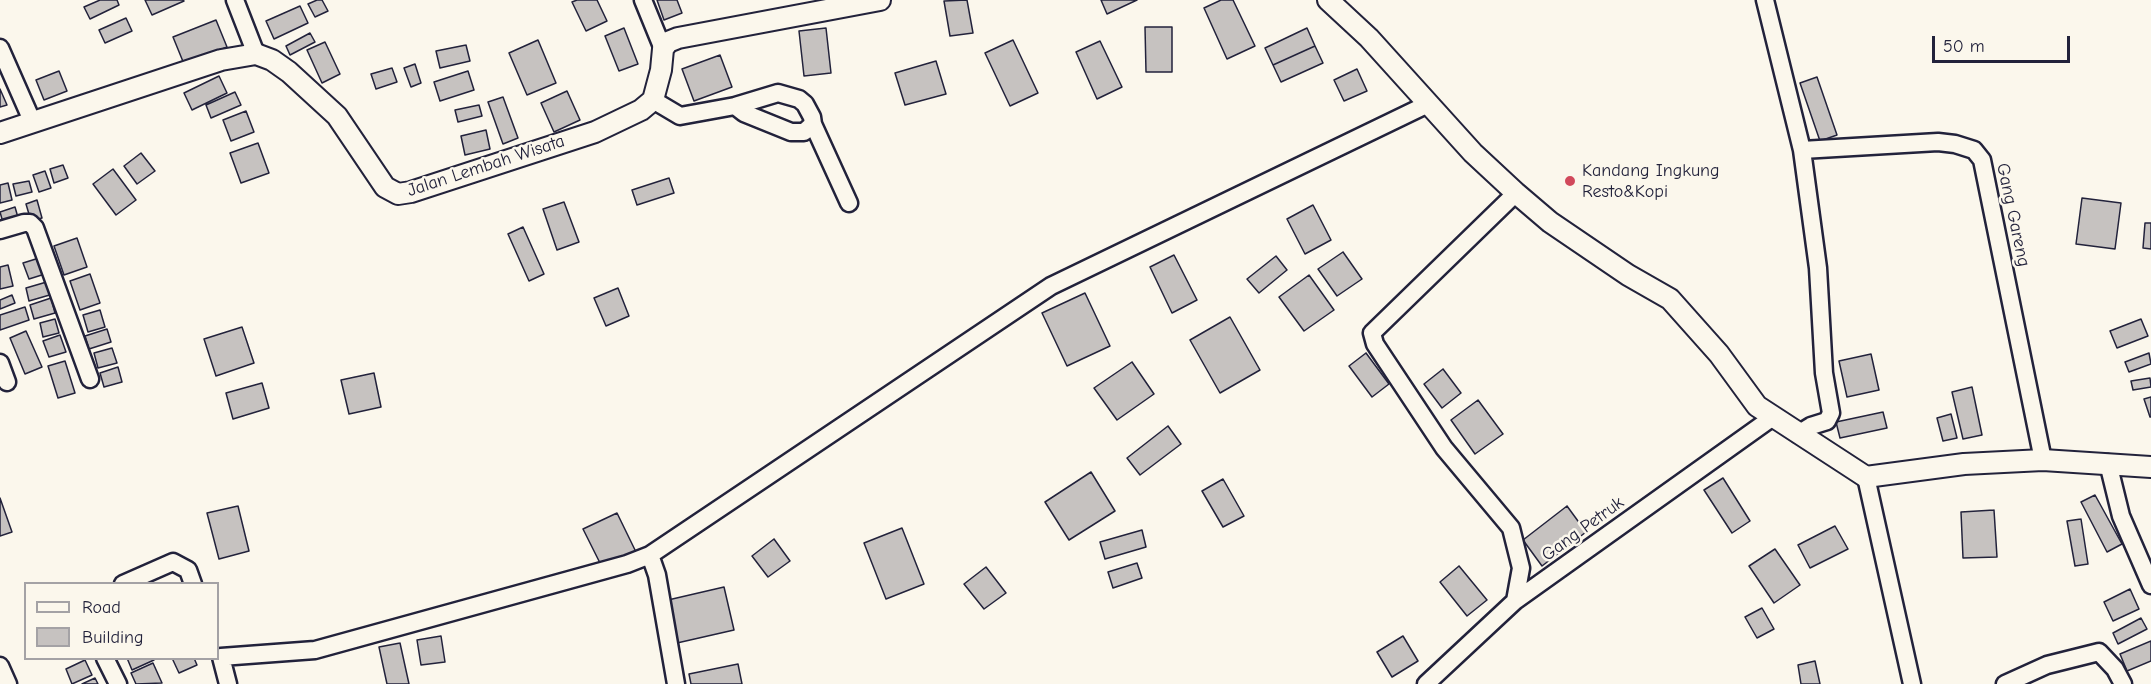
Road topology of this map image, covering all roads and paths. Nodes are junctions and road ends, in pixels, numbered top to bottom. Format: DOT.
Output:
graph roads {
  1 [pos="235,0"];
  2 [pos="642,0"];
  3 [pos="880,0"];
  4 [pos="1328,0"];
  5 [pos="1766,0"];
  6 [pos="0,48"];
  7 [pos="663,50"];
  8 [pos="256,54"];
  9 [pos="653,100"];
  10 [pos="1428,104"];
  11 [pos="735,106"];
  12 [pos="33,123"];
  13 [pos="813,124"];
  14 [pos="0,133"];
  15 [pos="1802,150"];
  16 [pos="1516,193"];
  17 [pos="849,203"];
  18 [pos="0,230"];
  19 [pos="0,363"];
  20 [pos="90,379"];
  21 [pos="7,382"];
  22 [pos="1773,417"];
  23 [pos="1798,434"];
  24 [pos="2043,460"];
  25 [pos="2108,463"];
  26 [pos="2151,467"];
  27 [pos="1866,477"];
  28 [pos="650,555"];
  29 [pos="128,582"];
  30 [pos="192,582"];
  31 [pos="2151,585"];
  32 [pos="1515,601"];
  33 [pos="219,652"];
  34 [pos="106,660"];
  35 [pos="0,666"];
  36 [pos="8,684"];
  37 [pos="118,684"];
  38 [pos="228,684"];
  39 [pos="676,684"];
  40 [pos="1426,684"];
  41 [pos="1912,684"];
  42 [pos="2005,684"];
  43 [pos="2123,684"];
  1 -- 8 [label="street"];
  2 -- 7 [label="street"];
  3 -- 7 [label="street"];
  4 -- 10 [label="street"];
  5 -- 15 [label="street"];
  6 -- 12 [label="street"];
  7 -- 9 [label="street"];
  8 -- 9 [label="street, Jalan Lembah Wisata"];
  8 -- 12 [label="street"];
  9 -- 11 [label="street"];
  10 -- 16 [label="street"];
  10 -- 28 [label="street"];
  11 -- 13 [label="street"];
  11 -- 13 [label="street"];
  12 -- 14 [label="street"];
  13 -- 17 [label="street"];
  15 -- 23 [label="street"];
  15 -- 24 [label="street, Gang Gareng"];
  16 -- 22 [label="street"];
  16 -- 32 [label="street"];
  18 -- 20 [label="street"];
  19 -- 21 [label="street"];
  22 -- 23 [label="street"];
  22 -- 32 [label="street, Gang Petruk"];
  23 -- 27 [label="street"];
  24 -- 25 [label="street"];
  24 -- 27 [label="street"];
  25 -- 26 [label="street"];
  25 -- 31 [label="street"];
  27 -- 41 [label="street"];
  28 -- 33 [label="street"];
  28 -- 39 [label="street"];
  29 -- 30 [label="street"];
  32 -- 40 [label="street, Gang Petruk"];
  33 -- 38 [label="street"];
  34 -- 37 [label="street"];
  35 -- 36 [label="street"];
  42 -- 43 [label="street"];
}
